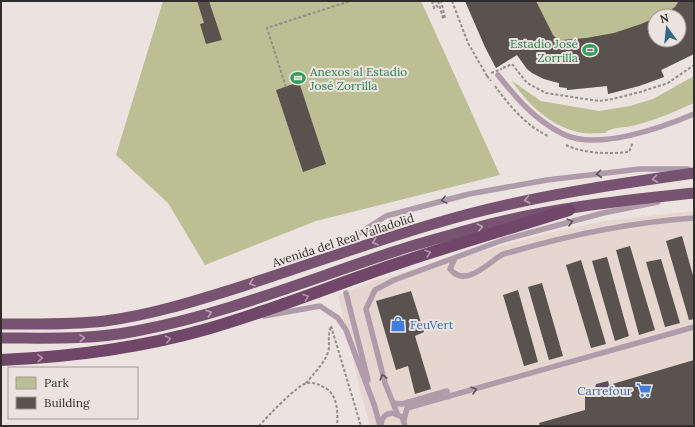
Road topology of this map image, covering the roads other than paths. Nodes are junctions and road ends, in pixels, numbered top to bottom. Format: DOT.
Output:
graph roads {
  1 [pos="498,75"];
  2 [pos="694,114"];
  3 [pos="694,170"];
  4 [pos="694,173"];
  5 [pos="694,194"];
  6 [pos="569,210"];
  7 [pos="694,218"];
  8 [pos="358,234"];
  9 [pos="455,258"];
  10 [pos="346,293"];
  11 [pos="1,324"];
  12 [pos="694,327"];
  13 [pos="207,329"];
  14 [pos="1,338"];
  15 [pos="1,360"];
  16 [pos="448,394"];
  17 [pos="393,402"];
  18 [pos="375,407"];
  19 [pos="397,413"];
  20 [pos="404,420"];
  21 [pos="380,426"];
  22 [pos="405,426"];
  1 -- 2 [label="lane"];
  3 -- 8 [label="lane, one-way"];
  4 -- 11 [label="highway, Avenida del Real Valladolid, one-way"];
  5 -- 6 [label="highway"];
  9 -- 5 [label="lane, one-way"];
  13 -- 6 [label="highway, one-way"];
  14 -- 6 [label="highway, one-way"];
  7 -- 9 [label="lane"];
  17 -- 9 [label="lane, one-way"];
  10 -- 18 [label="lane"];
  16 -- 12 [label="lane, one-way"];
  15 -- 13 [label="highway, one-way"];
  13 -- 18 [label="lane"];
  16 -- 17 [label="lane"];
  16 -- 20 [label="lane"];
  17 -- 19 [label="lane"];
  18 -- 21 [label="lane"];
  19 -- 20 [label="lane"];
  19 -- 21 [label="lane"];
  20 -- 22 [label="lane"];
}
